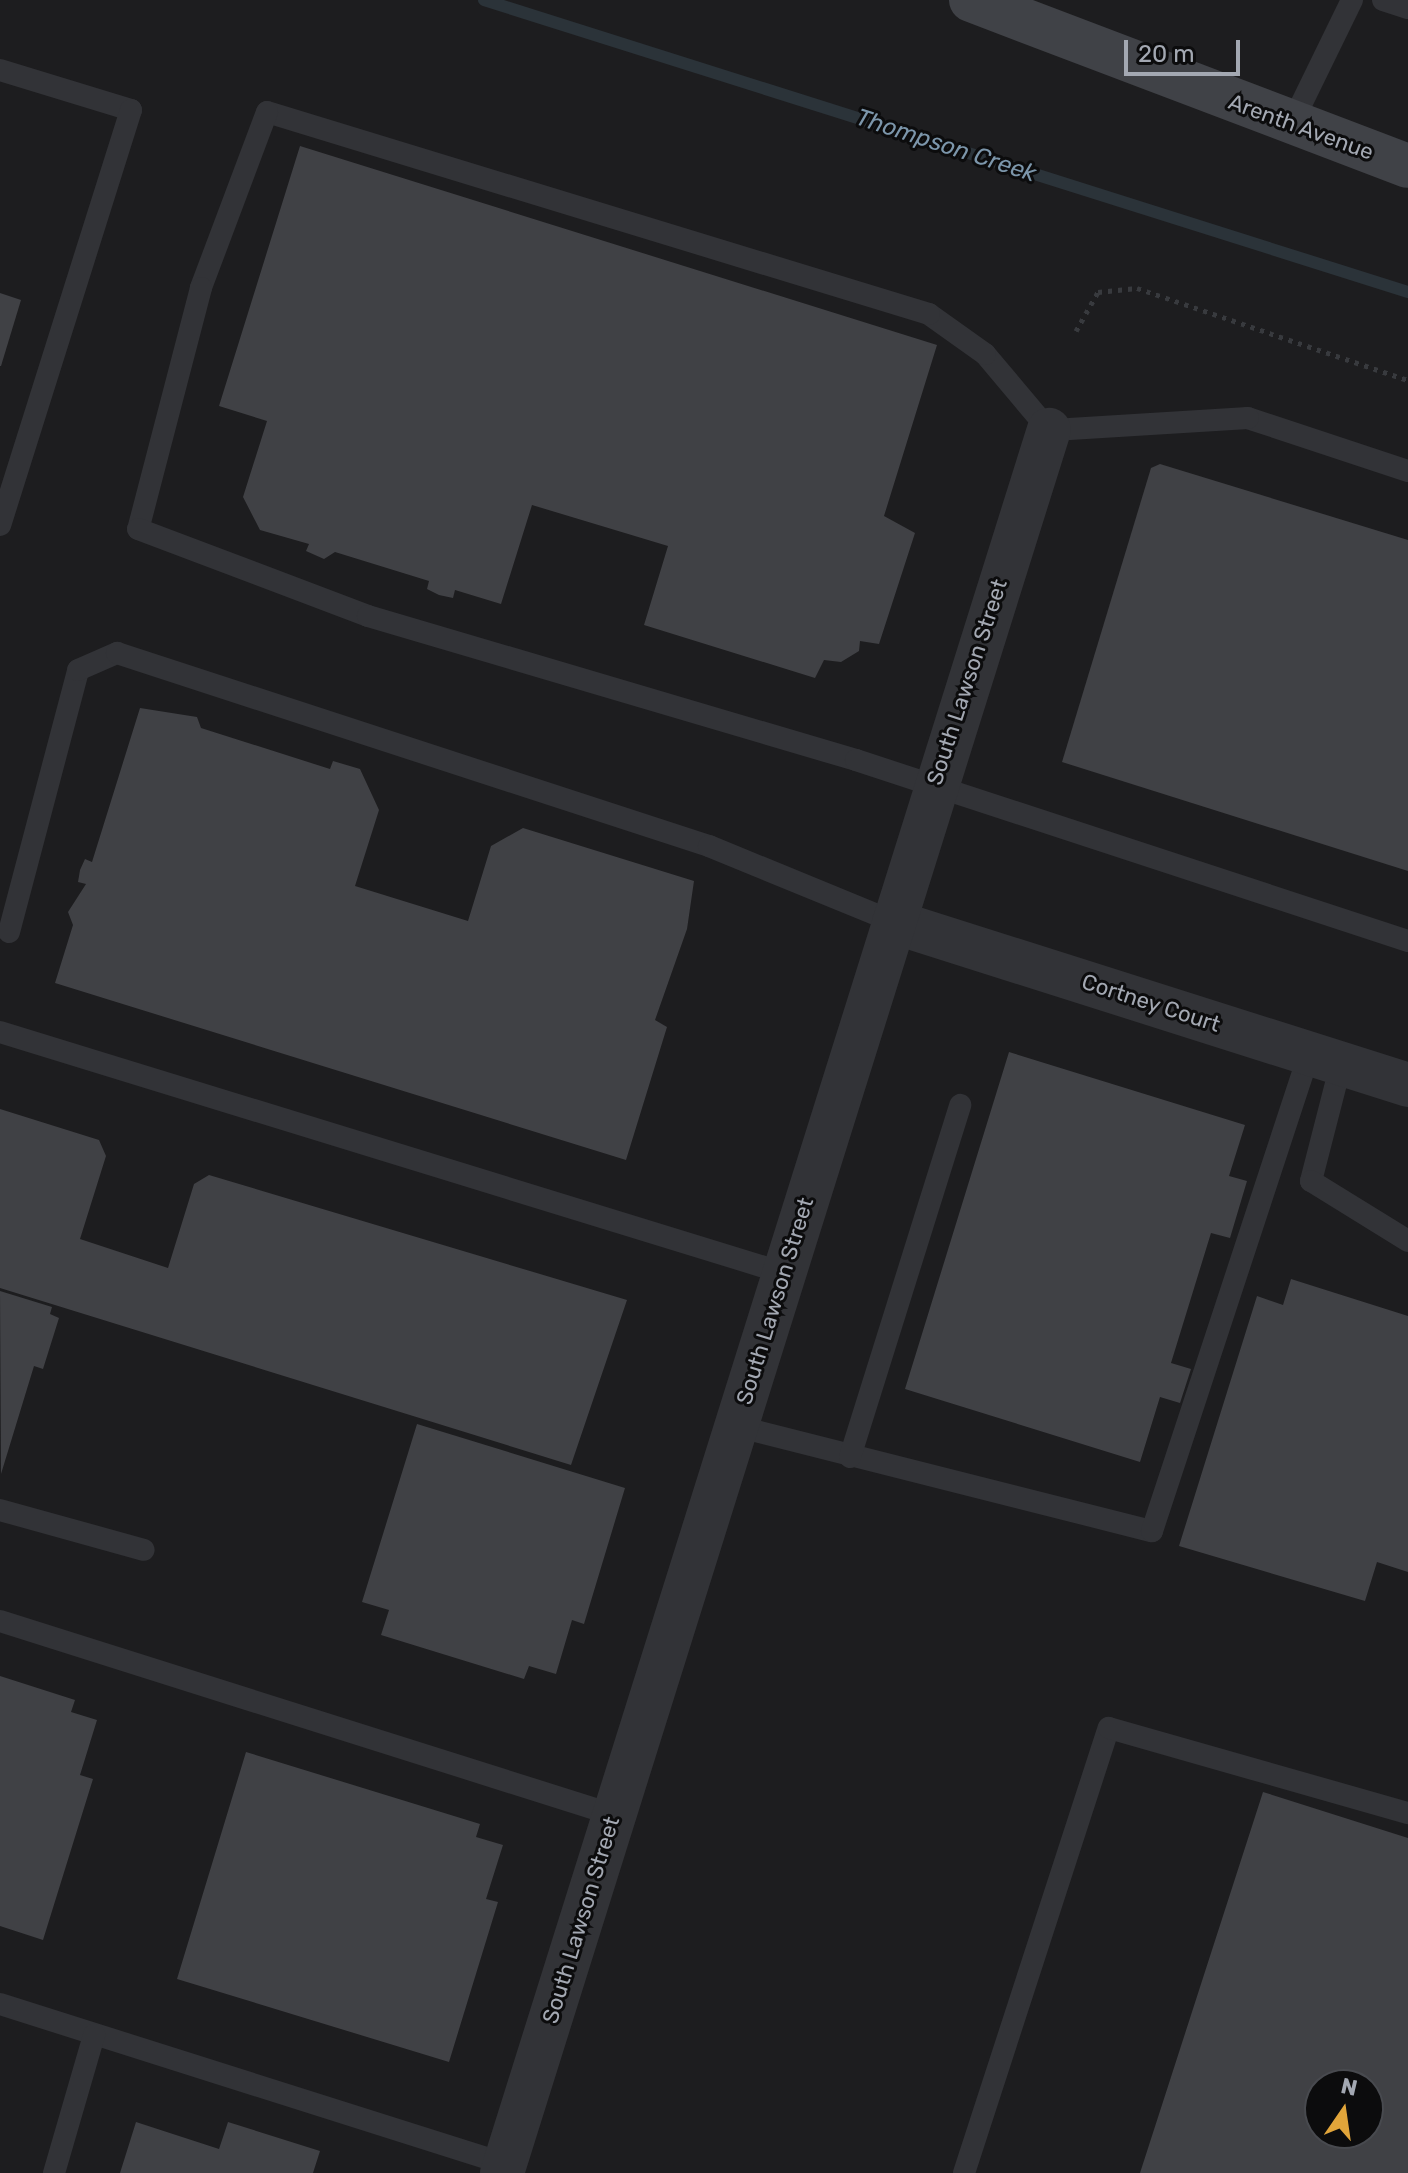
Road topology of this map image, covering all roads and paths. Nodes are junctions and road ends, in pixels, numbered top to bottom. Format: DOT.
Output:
graph roads {
  1 [pos="1352,0"];
  2 [pos="1383,0"];
  3 [pos="996,6"];
  4 [pos="1408,8"];
  5 [pos="0,70"];
  6 [pos="1292,123"];
  7 [pos="1408,166"];
  8 [pos="1076,331"];
  9 [pos="1408,380"];
  10 [pos="1049,430"];
  11 [pos="1408,471"];
  12 [pos="0,525"];
  13 [pos="932,788"];
  14 [pos="894,922"];
  15 [pos="9,932"];
  16 [pos="1408,941"];
  17 [pos="0,1032"];
  18 [pos="1325,1059"];
  19 [pos="1408,1085"];
  20 [pos="960,1105"];
  21 [pos="1408,1241"];
  22 [pos="784,1273"];
  23 [pos="736,1426"];
  24 [pos="850,1457"];
  25 [pos="0,1510"];
  26 [pos="144,1550"];
  27 [pos="0,1621"];
  28 [pos="1408,1813"];
  29 [pos="614,1815"];
  30 [pos="0,2004"];
  31 [pos="94,2035"];
  32 [pos="503,2169"];
  33 [pos="54,2173"];
  34 [pos="964,2173"];
  1 -- 6 [label="lane"];
  2 -- 4 [label="lane"];
  3 -- 6 [label="street, Arenth Avenue"];
  5 -- 12 [label="lane"];
  6 -- 7 [label="street, Arenth Avenue"];
  8 -- 9 [label="path"];
  10 -- 11 [label="lane"];
  10 -- 13 [label="street, South Lawson Street"];
  10 -- 13 [label="lane"];
  13 -- 14 [label="street, South Lawson Street"];
  13 -- 16 [label="lane"];
  14 -- 15 [label="lane"];
  14 -- 18 [label="street, Cortney Court"];
  14 -- 22 [label="street, South Lawson Street"];
  17 -- 22 [label="lane"];
  18 -- 19 [label="street, Cortney Court"];
  18 -- 21 [label="lane"];
  18 -- 24 [label="lane"];
  20 -- 24 [label="lane"];
  22 -- 23 [label="street, South Lawson Street"];
  23 -- 24 [label="lane"];
  23 -- 29 [label="street, South Lawson Street"];
  25 -- 26 [label="lane"];
  27 -- 29 [label="lane"];
  28 -- 34 [label="lane"];
  29 -- 32 [label="street, South Lawson Street"];
  30 -- 31 [label="lane"];
  31 -- 32 [label="lane"];
  31 -- 33 [label="lane"];
}
